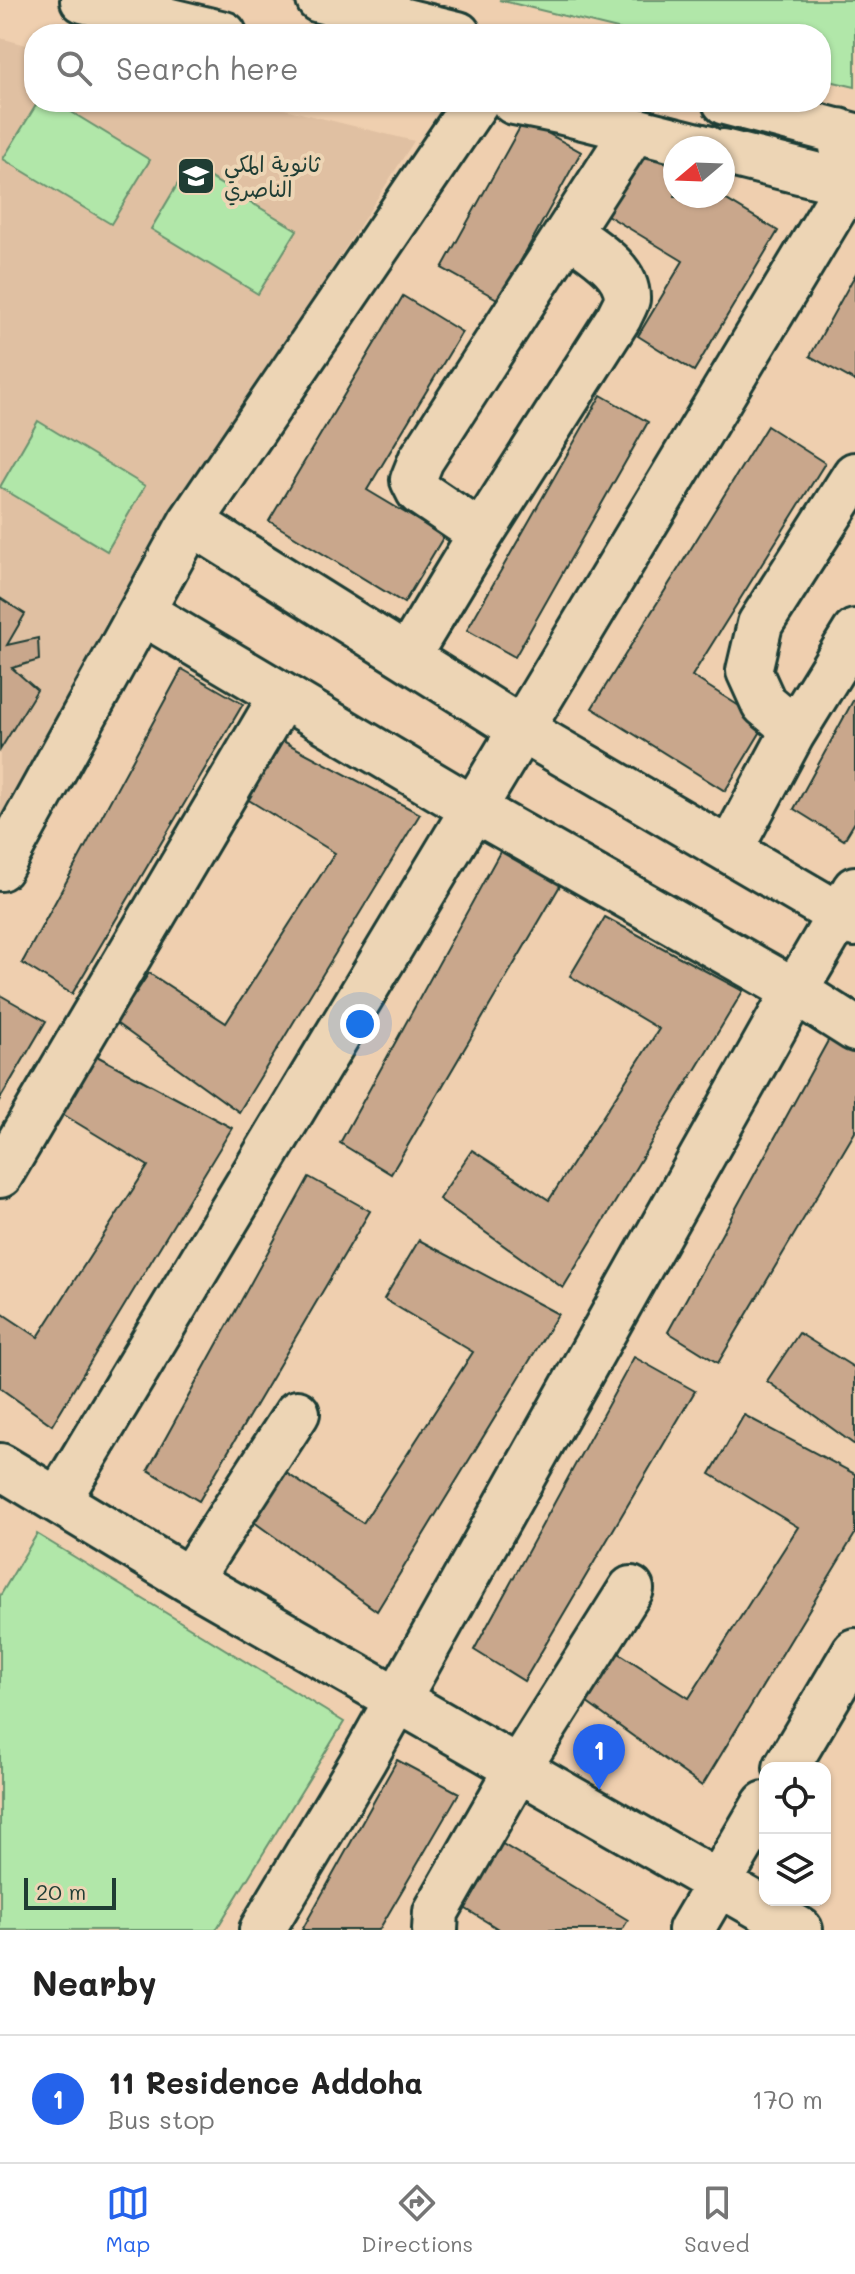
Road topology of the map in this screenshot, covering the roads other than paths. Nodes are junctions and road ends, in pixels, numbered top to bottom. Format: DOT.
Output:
graph roads {
  1 [pos="83,0"];
  2 [pos="319,0"];
  3 [pos="183,24"];
  4 [pos="417,24"];
  5 [pos="469,112"];
  6 [pos="557,112"];
  7 [pos="763,112"];
  8 [pos="634,130"];
  9 [pos="847,134"];
  10 [pos="663,137"];
  11 [pos="735,155"];
  12 [pos="852,184"];
  13 [pos="568,232"];
  14 [pos="855,475"];
  15 [pos="191,522"];
  16 [pos="481,534"];
  17 [pos="142,612"];
  18 [pos="855,632"];
  19 [pos="407,657"];
  20 [pos="282,696"];
  21 [pos="521,729"];
  22 [pos="792,734"];
  23 [pos="472,808"];
  24 [pos="730,850"];
  25 [pos="0,868"];
  26 [pos="850,909"];
  27 [pos="795,991"];
  28 [pos="855,1029"];
  29 [pos="0,1175"];
  30 [pos="297,1413"];
  31 [pos="0,1466"];
  32 [pos="58,1500"];
  33 [pos="189,1580"];
  34 [pos="631,1589"];
  35 [pos="855,1651"];
  36 [pos="398,1697"];
  37 [pos="790,1762"];
  38 [pos="519,1767"];
  39 [pos="759,1814"];
  40 [pos="719,1882"];
  41 [pos="262,1930"];
  42 [pos="435,1930"];
  43 [pos="691,1930"];
  44 [pos="800,1930"];
  1 -- 3 [label="street"];
  2 -- 4 [label="street"];
  5 -- 15 [label="street"];
  6 -- 8 [label="street"];
  7 -- 9 [label="street"];
  8 -- 10 [label="street"];
  8 -- 13 [label="street"];
  9 -- 12 [label="street"];
  11 -- 12 [label="street"];
  12 -- 21 [label="street"];
  13 -- 16 [label="street"];
  13 -- 16 [label="street"];
  14 -- 22 [label="street"];
  15 -- 17 [label="street"];
  15 -- 19 [label="street"];
  16 -- 19 [label="street"];
  17 -- 20 [label="street"];
  17 -- 25 [label="street"];
  18 -- 22 [label="street"];
  19 -- 21 [label="street"];
  20 -- 23 [label="street"];
  20 -- 29 [label="street"];
  21 -- 23 [label="street"];
  21 -- 24 [label="street"];
  22 -- 24 [label="street"];
  23 -- 27 [label="street"];
  23 -- 32 [label="street"];
  24 -- 26 [label="street"];
  26 -- 27 [label="street"];
  27 -- 28 [label="street"];
  27 -- 36 [label="street"];
  30 -- 33 [label="street"];
  31 -- 32 [label="street"];
  32 -- 33 [label="street"];
  33 -- 36 [label="street"];
  34 -- 38 [label="street"];
  35 -- 37 [label="street"];
  36 -- 38 [label="street"];
  36 -- 41 [label="street"];
  38 -- 40 [label="street"];
  38 -- 42 [label="street"];
  39 -- 40 [label="street"];
  40 -- 43 [label="street"];
  40 -- 44 [label="street"];
}
